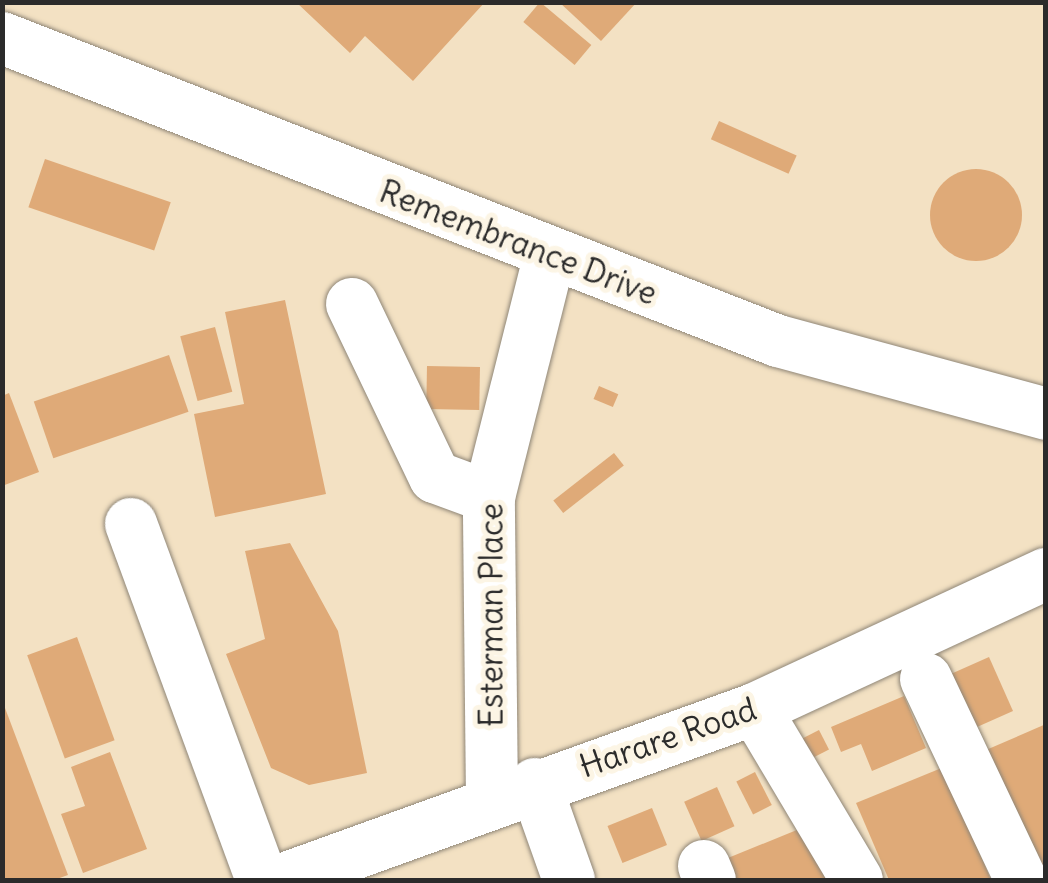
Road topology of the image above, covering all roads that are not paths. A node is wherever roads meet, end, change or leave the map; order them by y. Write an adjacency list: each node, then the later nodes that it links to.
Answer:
1 (2, 38): 2 (street, Remembrance Drive)
2 (550, 255): 4 (street, Remembrance Drive); 5 (street, Esterman Place)
3 (352, 304): 5 (street)
4 (1046, 414)
5 (489, 497): 10 (street, Esterman Place)
6 (131, 524): 11 (street)
7 (1046, 574): 9 (street, Harare Road)
8 (926, 679): 15 (street)
9 (756, 709): 10 (street, Harare Road); 14 (street)
10 (514, 793): 12 (street, Harare Road); 13 (street, Esterman Place)
11 (262, 880)
12 (282, 880)
13 (569, 880)
14 (857, 880)
15 (1021, 880)

